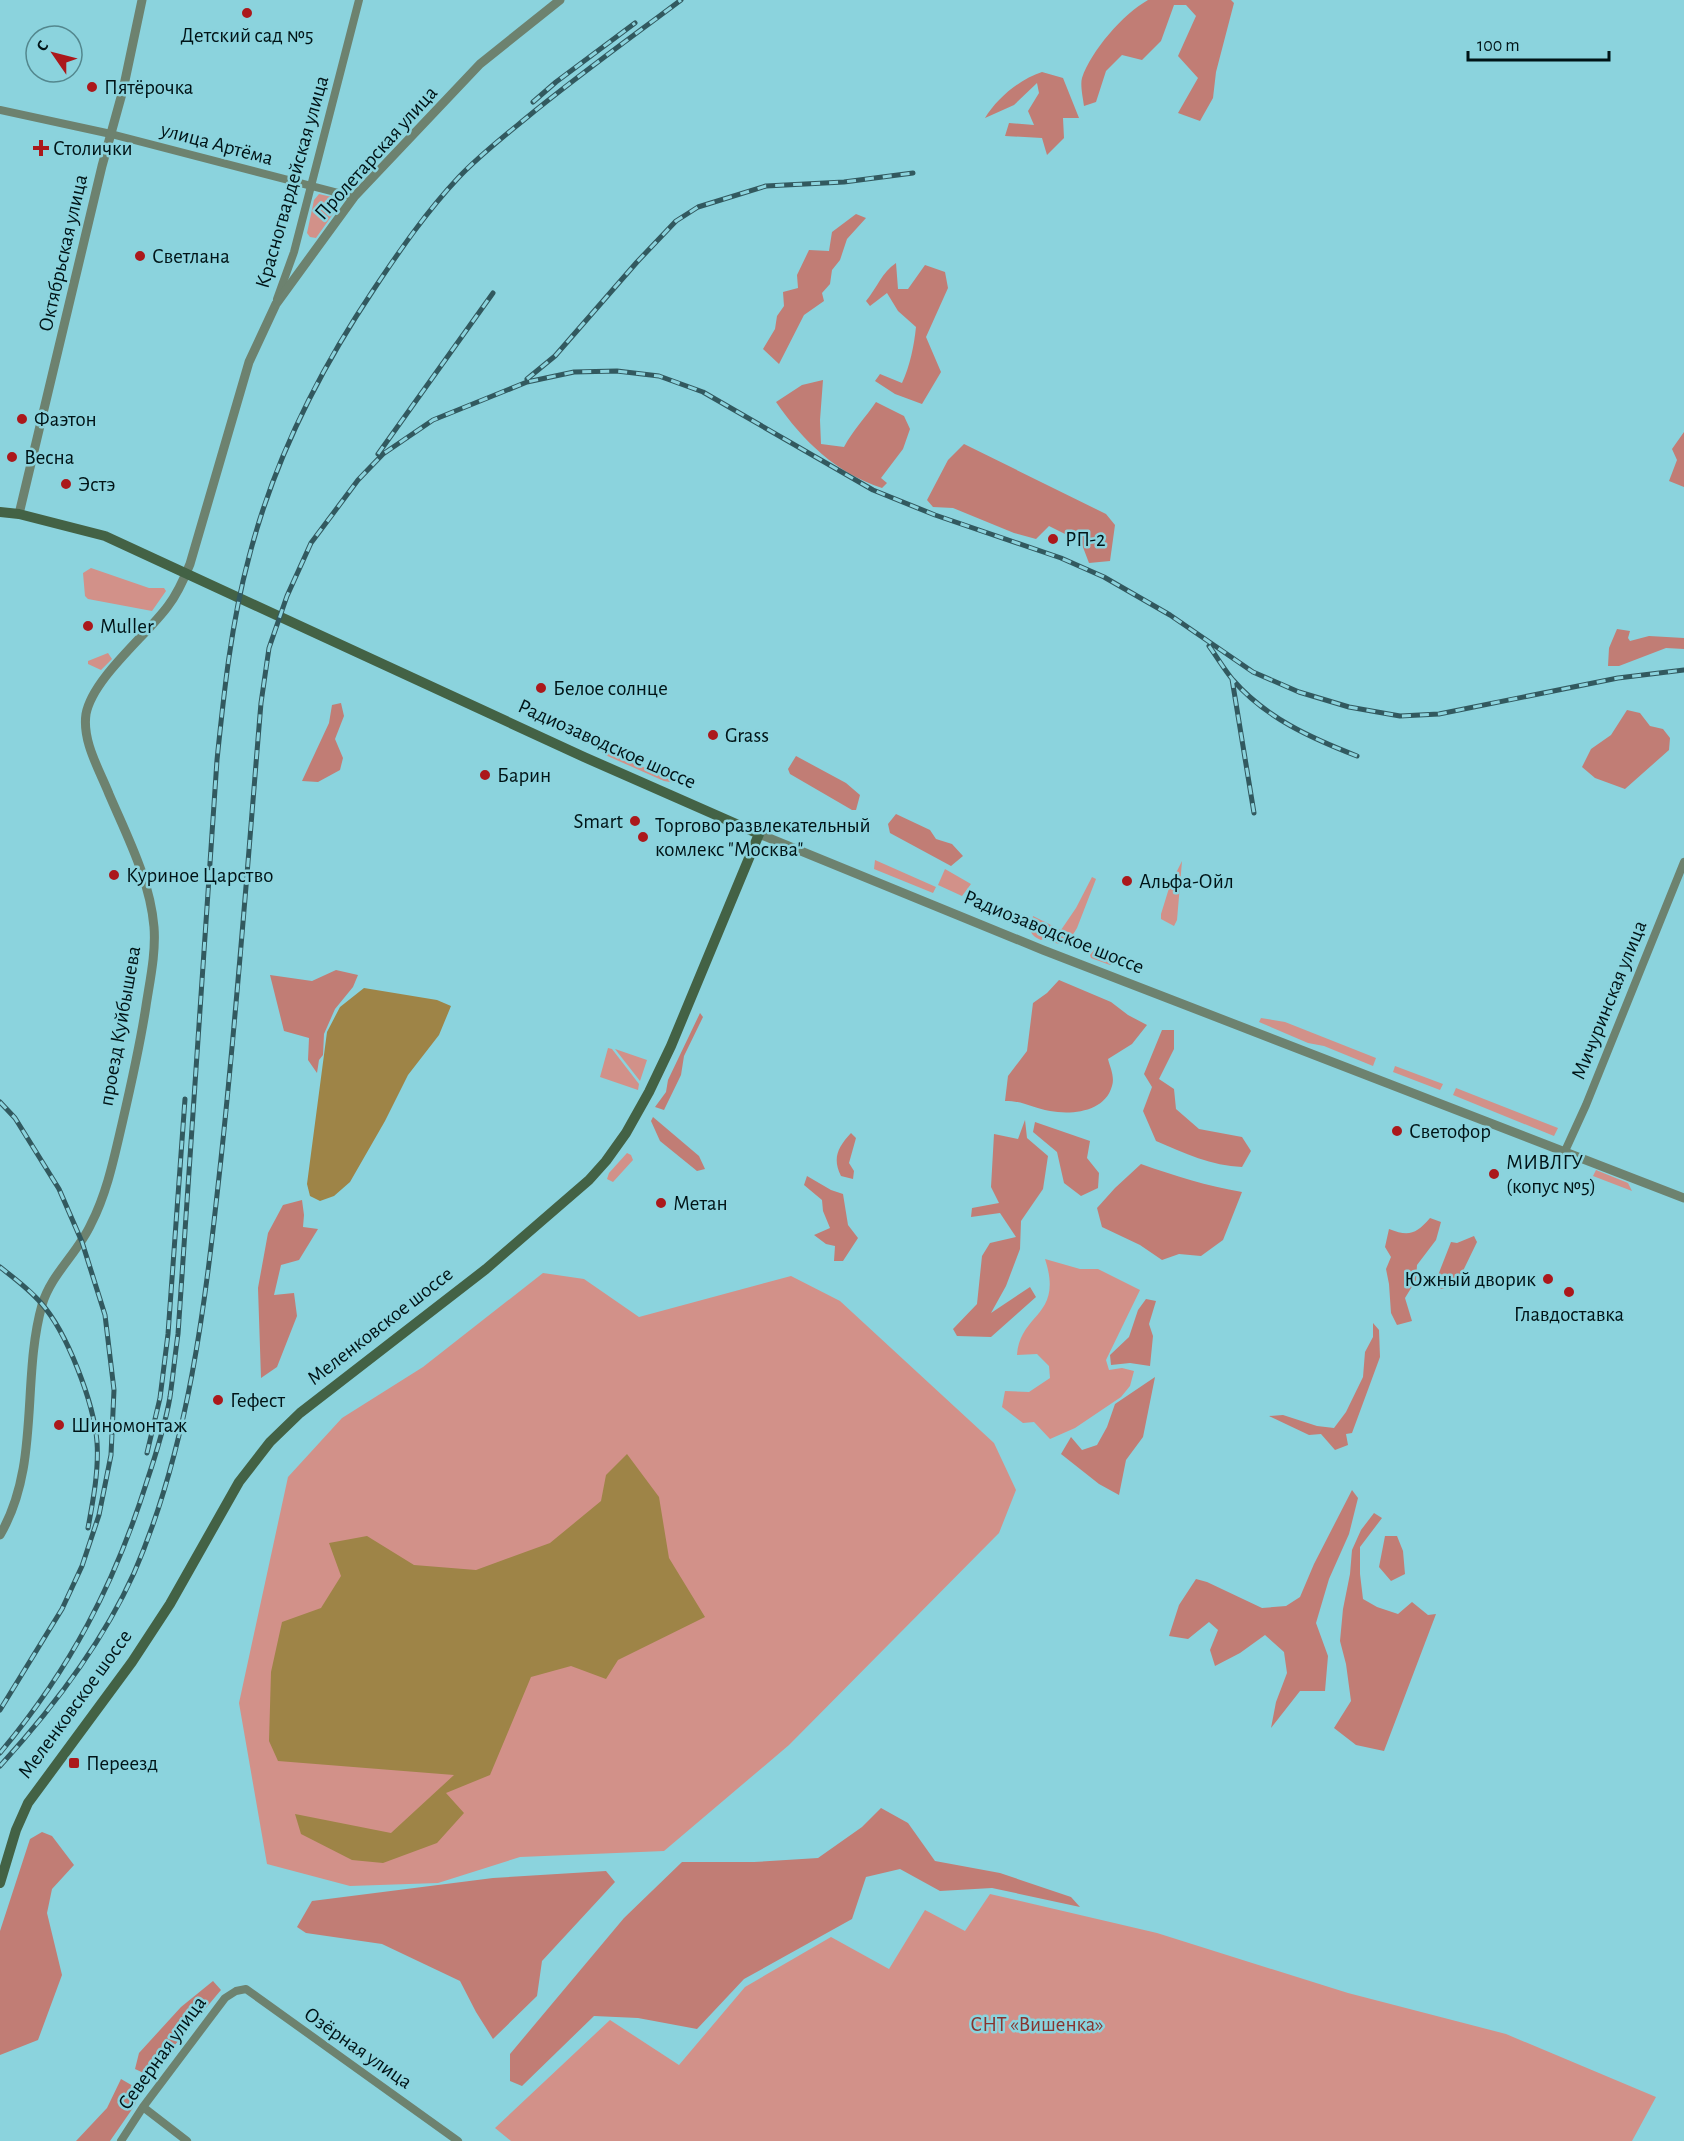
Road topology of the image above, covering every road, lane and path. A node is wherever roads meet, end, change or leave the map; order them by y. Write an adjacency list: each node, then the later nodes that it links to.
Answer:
1 (142, 0): 5 (street, Октябрьская улица)
2 (358, 0): 6 (street, Красногвардейская улица)
3 (560, 0): 7 (street, Пролетарская улица)
4 (0, 110): 5 (street, улица Артёма)
5 (111, 134): 6 (street, улица Артёма); 10 (street, Октябрьская улица)
6 (311, 187): 7 (street, улица Артёма); 8 (street, Красногвардейская улица)
7 (354, 197): 8 (street, Пролетарская улица)
8 (276, 304): 11 (street, Пролетарская улица)
9 (0, 512): 10 (main road, Радиозаводское шоссе)
10 (19, 514): 12 (main road, Радиозаводское шоссе)
11 (190, 564): 16 (street, проезд Куйбышева)
12 (759, 834): 14 (street, Радиозаводское шоссе); 17 (main road, Меленковское шоссе)
13 (1684, 862): 14 (street, Мичуринская улица)
14 (1565, 1151): 15 (street, Радиозаводское шоссе)
15 (1684, 1198)
16 (0, 1535)
17 (0, 1883)
18 (236, 1991): 19 (street, Северная улица); 22 (street, Озёрная улица)
19 (143, 2107): 20 (street, Северная улица); 21 (street)
20 (121, 2141)
21 (187, 2141)
22 (458, 2141)

